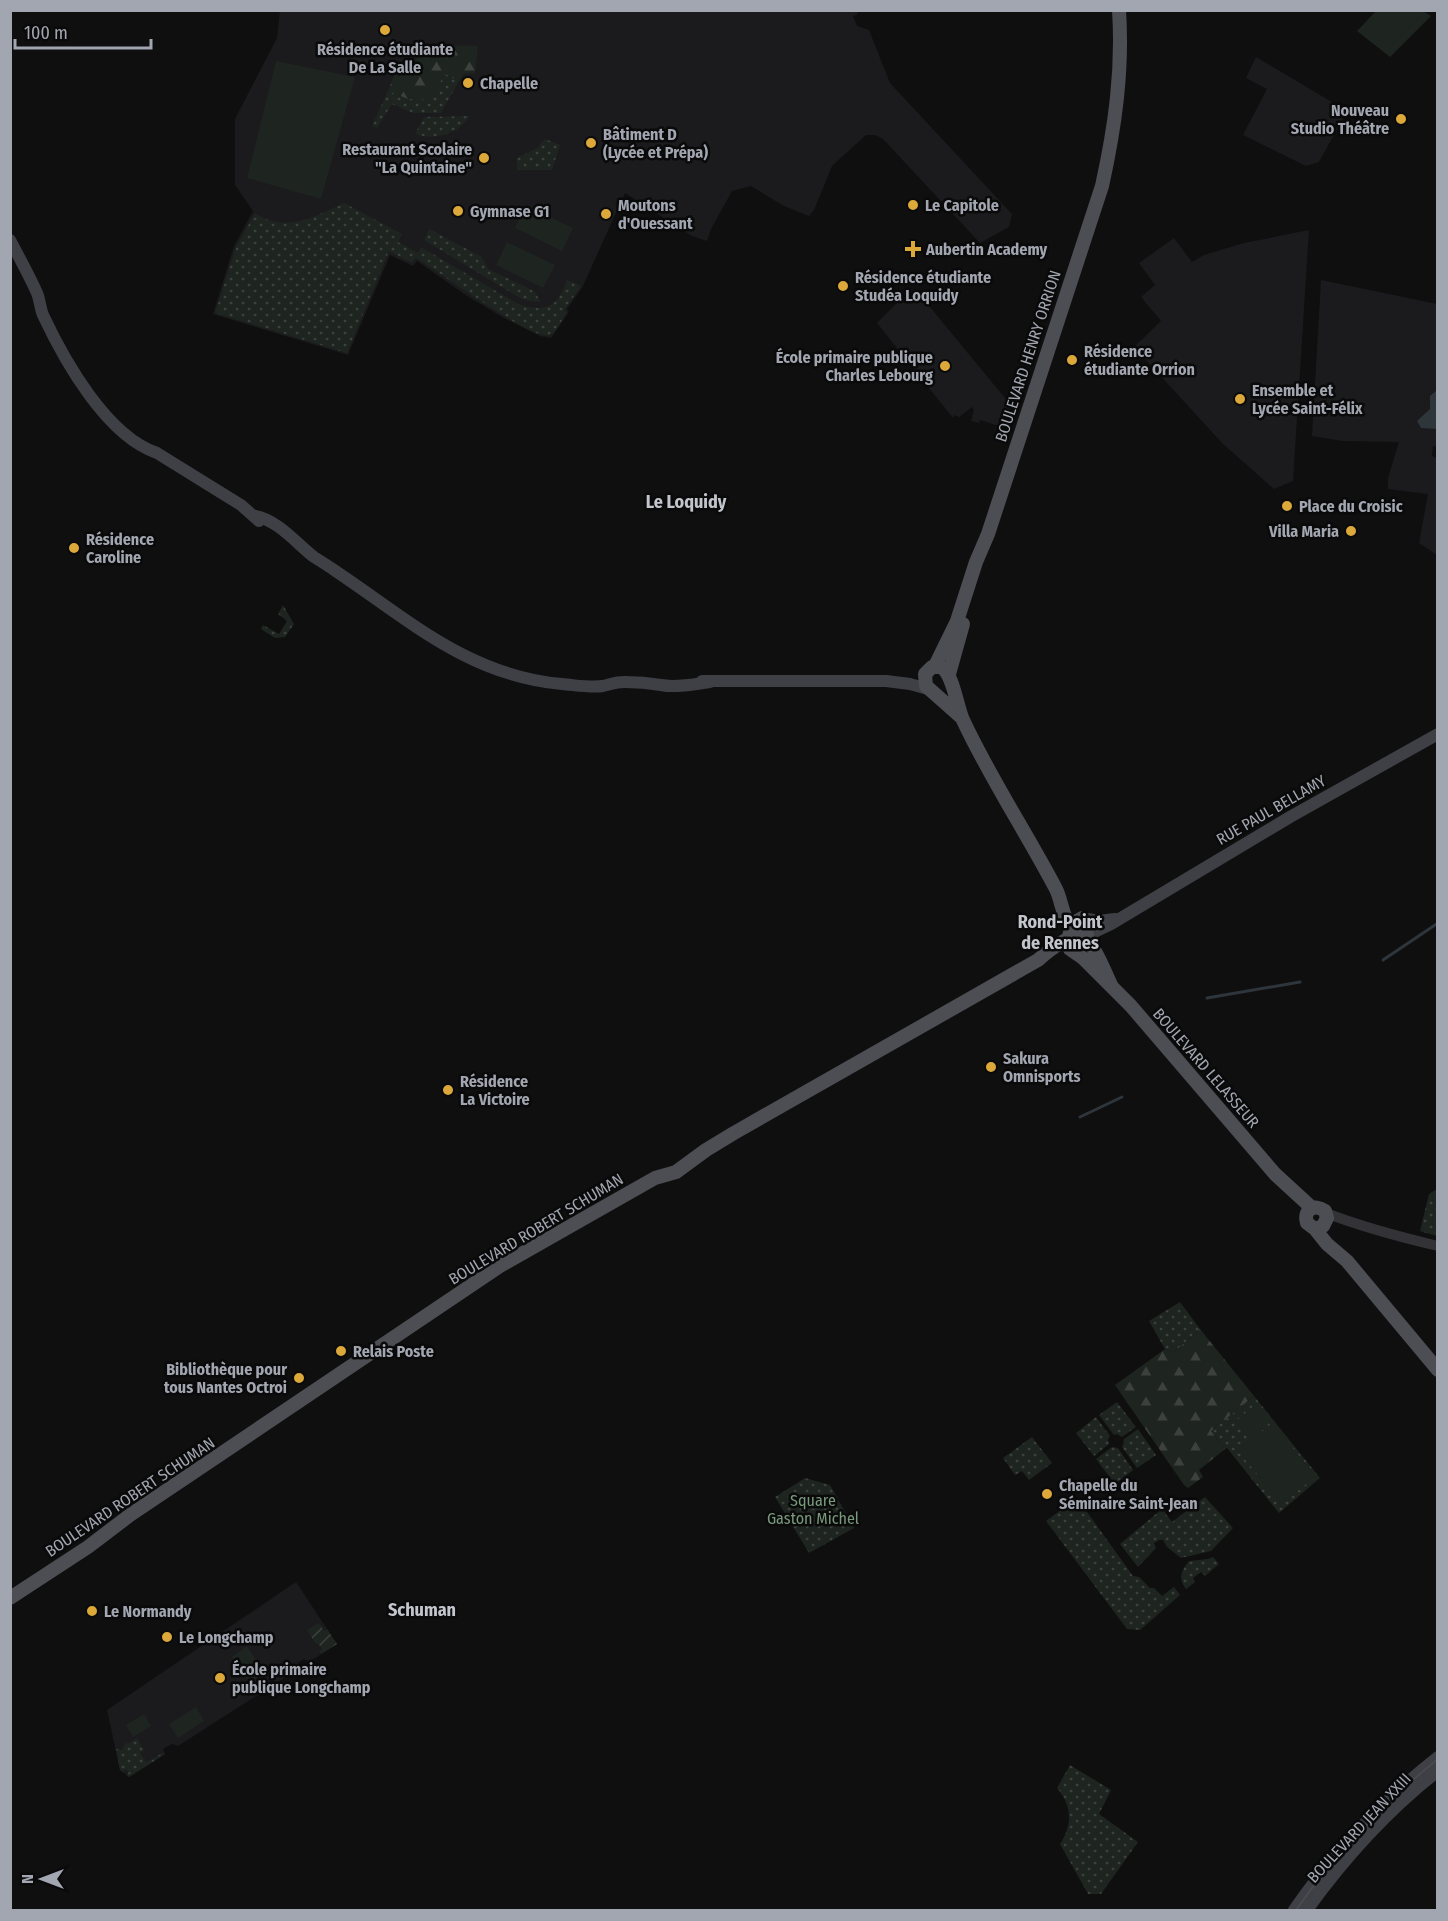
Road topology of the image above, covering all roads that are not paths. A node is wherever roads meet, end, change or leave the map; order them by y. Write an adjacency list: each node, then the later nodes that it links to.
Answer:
1 (1119, 10): 3 (main road, BOULEVARD HENRY ORRION)
2 (10, 240): 6 (main road)
3 (988, 534): 4 (main road, BOULEVARD HENRY ORRION); 5 (main road, BOULEVARD HENRY ORRION)
4 (930, 670): 5 (main road); 6 (main road); 7 (main road)
5 (950, 677): 7 (main road); 8 (main road)
6 (886, 681): 7 (main road)
7 (931, 690): 8 (main road)
8 (962, 717): 10 (main road)
9 (1437, 734): 11 (main road, RUE PAUL BELLAMY)
10 (1057, 892): 11 (main road, BOULEVARD LELASSEUR); 12 (main road)
11 (1088, 928): 12 (main road); 12 (main road); 13 (main road, BOULEVARD LELASSEUR)
12 (1073, 943): 13 (main road, BOULEVARD LELASSEUR); 18 (main road, BOULEVARD ROBERT SCHUMAN)
13 (1111, 985): 14 (main road, BOULEVARD LELASSEUR)
14 (1309, 1211): 15 (main road); 15 (main road)
15 (1323, 1222): 16 (street); 17 (main road)
16 (1437, 1246)
17 (1437, 1370)
18 (10, 1598)
19 (1437, 1757): 21 (main road, BOULEVARD JEAN XXIII)
20 (1437, 1772): 22 (main road, BOULEVARD JEAN XXIII)
21 (1294, 1911)
22 (1307, 1911)

